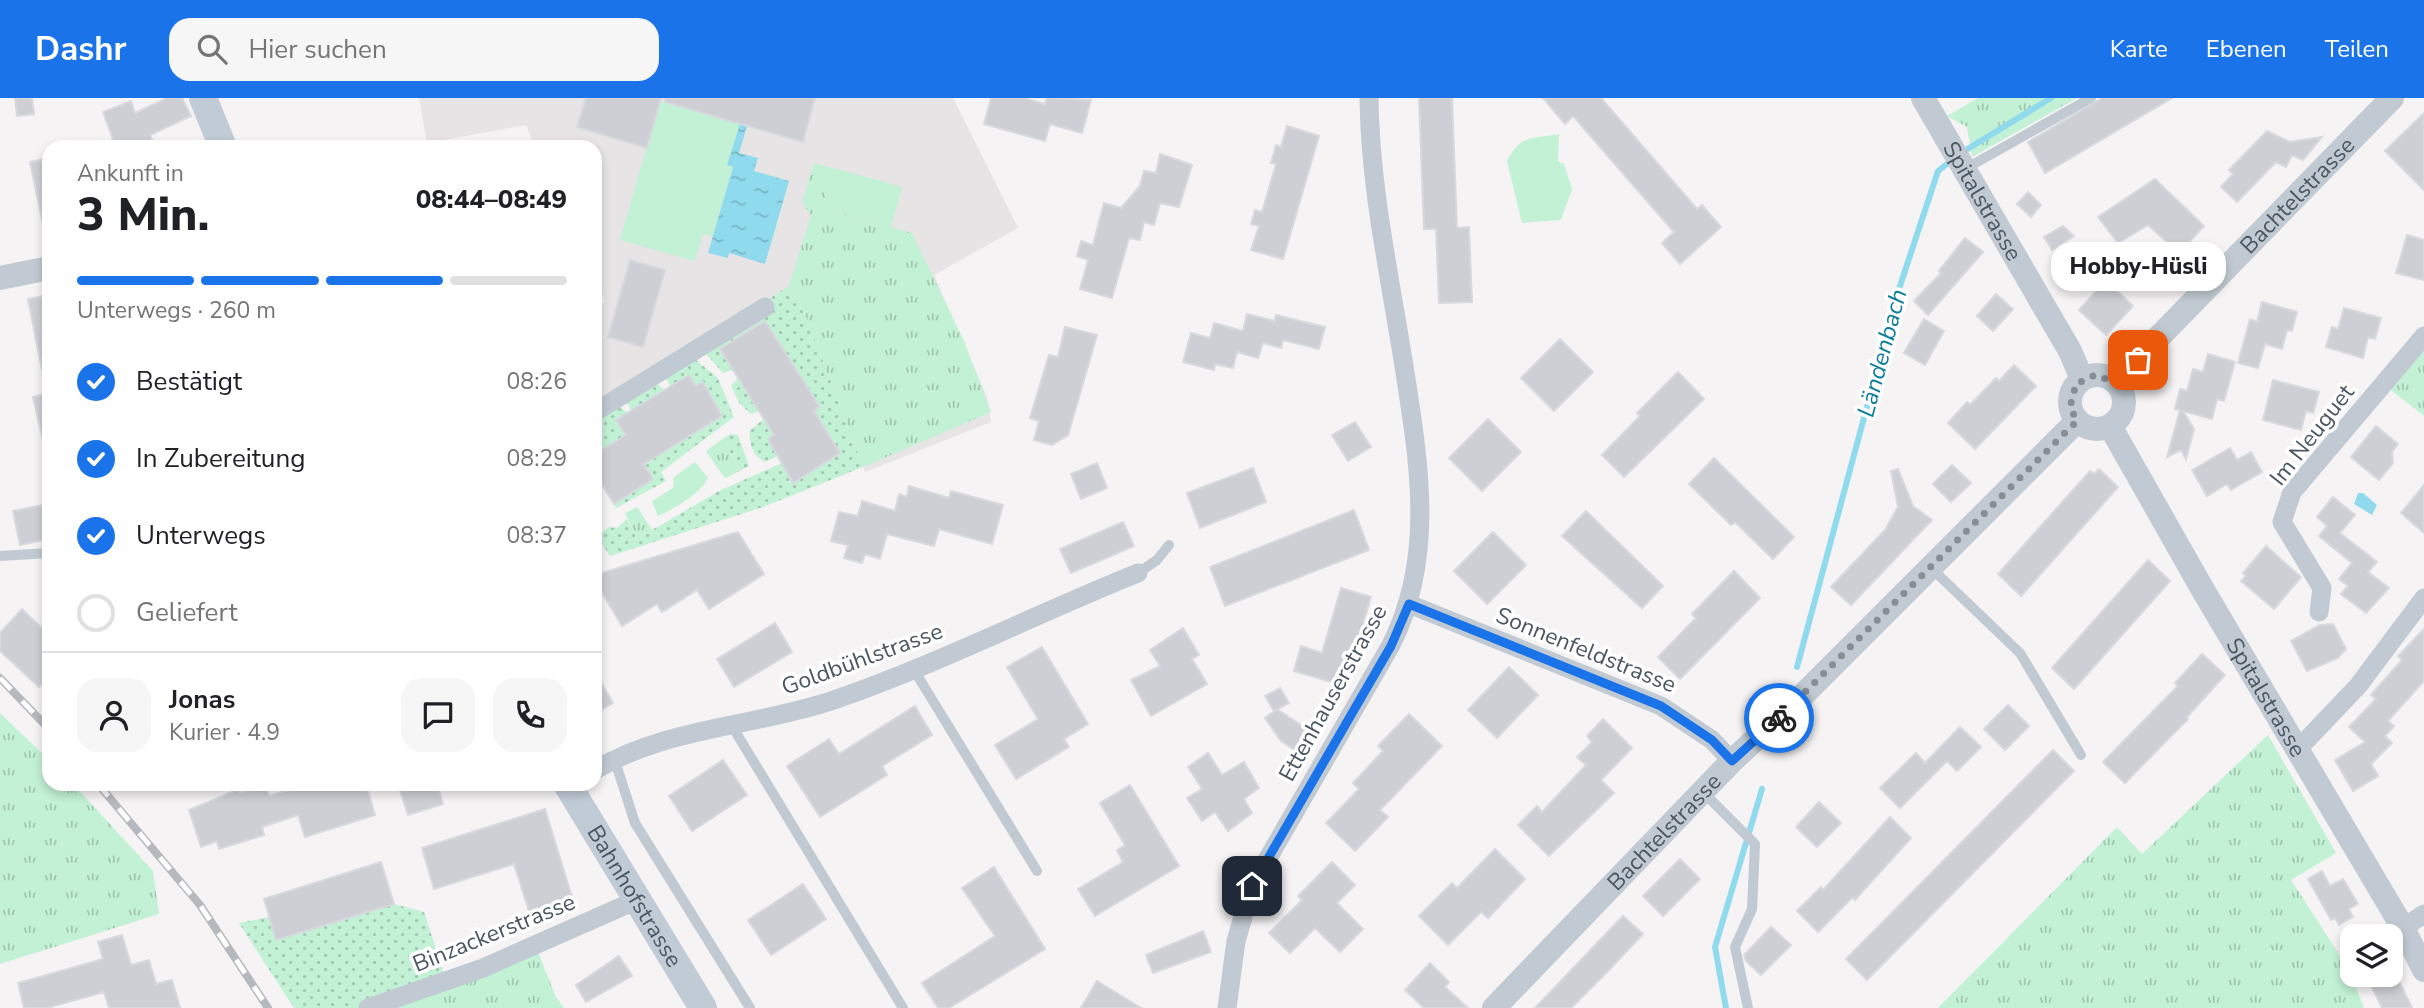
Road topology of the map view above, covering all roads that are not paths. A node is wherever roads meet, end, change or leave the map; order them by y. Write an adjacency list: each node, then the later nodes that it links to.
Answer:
1 (203, 98): 6 (main road)
2 (1369, 98): 23 (street, Ettenhauserstrasse)
3 (1923, 98): 7 (street, Spitalstrasse)
4 (2091, 98): 7 (lane)
5 (2392, 98): 13 (street, Bachtelstrasse)
6 (220, 140)
7 (1963, 166): 12 (street, Spitalstrasse)
8 (42, 269): 9 (street)
9 (0, 278)
10 (765, 307): 14 (street)
11 (2424, 335): 24 (street, Im Neuguet)
12 (2082, 379): 13 (street); 15 (street)
13 (2115, 382): 16 (street)
14 (602, 408)
15 (2077, 421): 16 (street); 20 (street, Bachtelstrasse)
16 (2110, 426): 27 (street, Spitalstrasse)
17 (1169, 545): 21 (lane)
18 (42, 555): 19 (lane)
19 (0, 556)
20 (1930, 567): 28 (lane); 30 (street, Bachtelstrasse)
21 (1138, 573): 25 (street, Goldbühlstrasse)
22 (2424, 597): 27 (street)
23 (1409, 604): 30 (street, Sonnenfeldstrasse); 44 (street, Ettenhauserstrasse)
24 (2319, 612)
25 (914, 670): 26 (street, Goldbühlstrasse); 34 (lane)
26 (732, 726): 29 (street, Goldbühlstrasse); 43 (lane)
27 (2297, 750): 37 (street, Spitalstrasse)
28 (2081, 755)
29 (614, 758): 31 (street, Goldbühlstrasse); 42 (lane)
30 (1732, 761): 33 (street, Bachtelstrasse)
31 (602, 765)
32 (572, 791): 35 (main road, Bahnhofstrasse)
33 (1703, 792): 45 (street, Bachtelstrasse); 46 (lane)
34 (1037, 871)
35 (637, 900): 40 (street, Binzackerstrasse); 41 (main road, Bahnhofstrasse)
36 (2424, 914): 38 (street)
37 (2401, 924)
38 (2403, 928): 39 (street, Spitalstrasse)
39 (2424, 970)
40 (368, 1008)
41 (703, 1008)
42 (750, 1008)
43 (903, 1008)
44 (1227, 1008)
45 (1494, 1008)
46 (1748, 1008)

